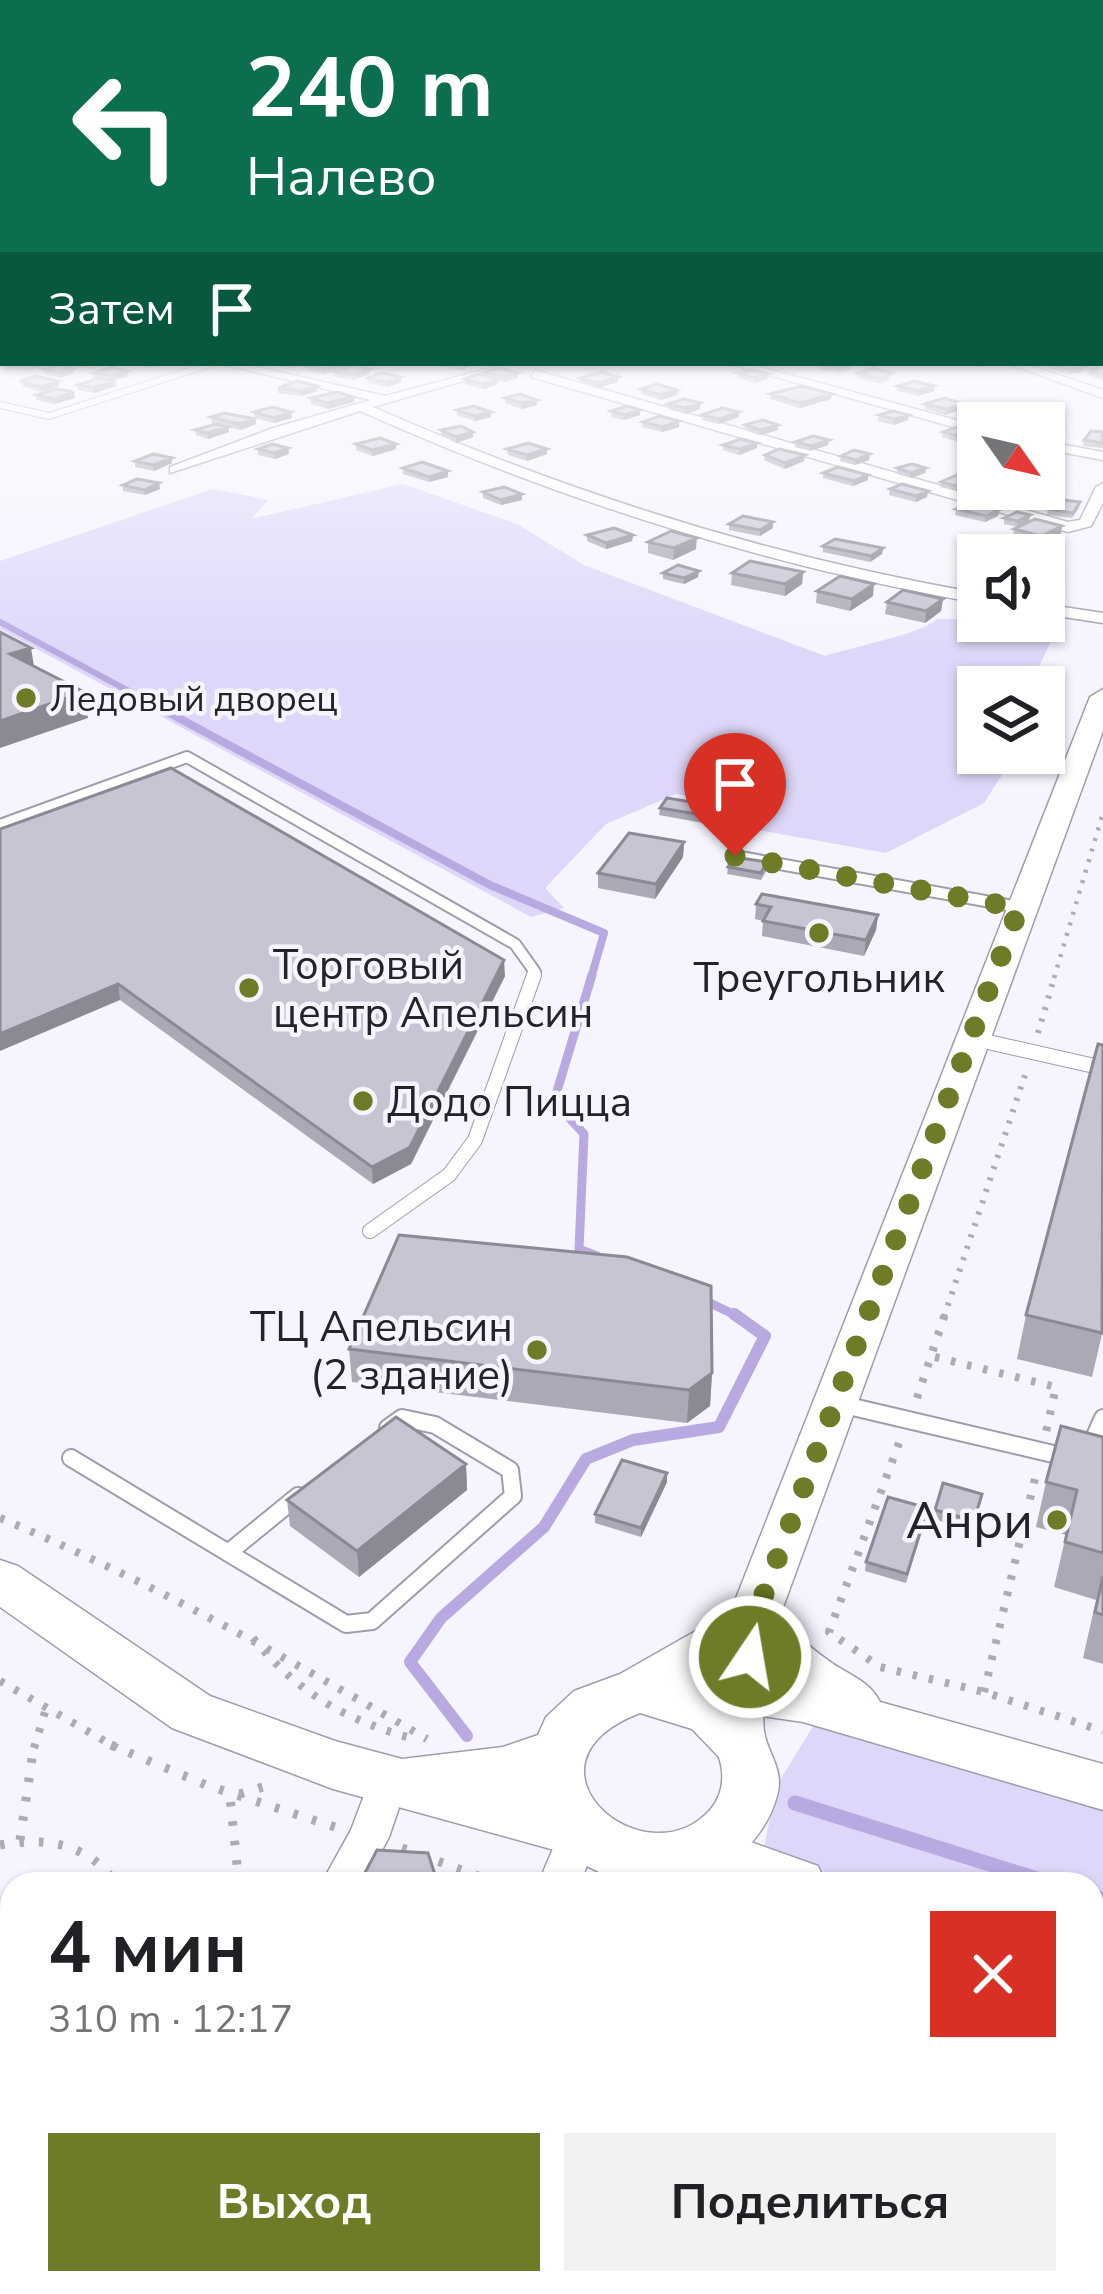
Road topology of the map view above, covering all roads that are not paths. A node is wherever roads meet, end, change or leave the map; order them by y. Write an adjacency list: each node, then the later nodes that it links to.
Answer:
1 (249, 442): 6 (street)
2 (436, 442): 8 (street)
3 (772, 442): 7 (street)
4 (1065, 449): 5 (street)
5 (1103, 456)
6 (175, 470)
7 (1103, 488)
8 (957, 593)
9 (1065, 612): 10 (street)
10 (1103, 618)
11 (1103, 697): 14 (main road)
12 (0, 825): 17 (lane)
13 (735, 856): 14 (lane)
14 (1019, 908): 15 (main road)
15 (970, 1038): 16 (lane); 18 (main road)
16 (1103, 1068)
17 (370, 1231)
18 (836, 1402): 19 (lane); 25 (main road)
19 (1103, 1418)
20 (365, 1445): 23 (lane)
21 (71, 1458): 23 (lane)
22 (311, 1486): 23 (lane)
23 (228, 1553)
24 (0, 1580): 29 (main road)
25 (755, 1618): 26 (main road); 26 (main road); 27 (street)
26 (704, 1704): 27 (street); 28 (main road); 32 (main road)
27 (914, 1733): 30 (street)
28 (554, 1754): 29 (main road); 31 (main road)
29 (388, 1781): 31 (main road); 33 (street)
30 (1103, 1787)
31 (580, 1832): 32 (main road); 34 (street)
32 (698, 1867): 35 (street)
33 (349, 1872)
34 (564, 1872)
35 (728, 1872)

